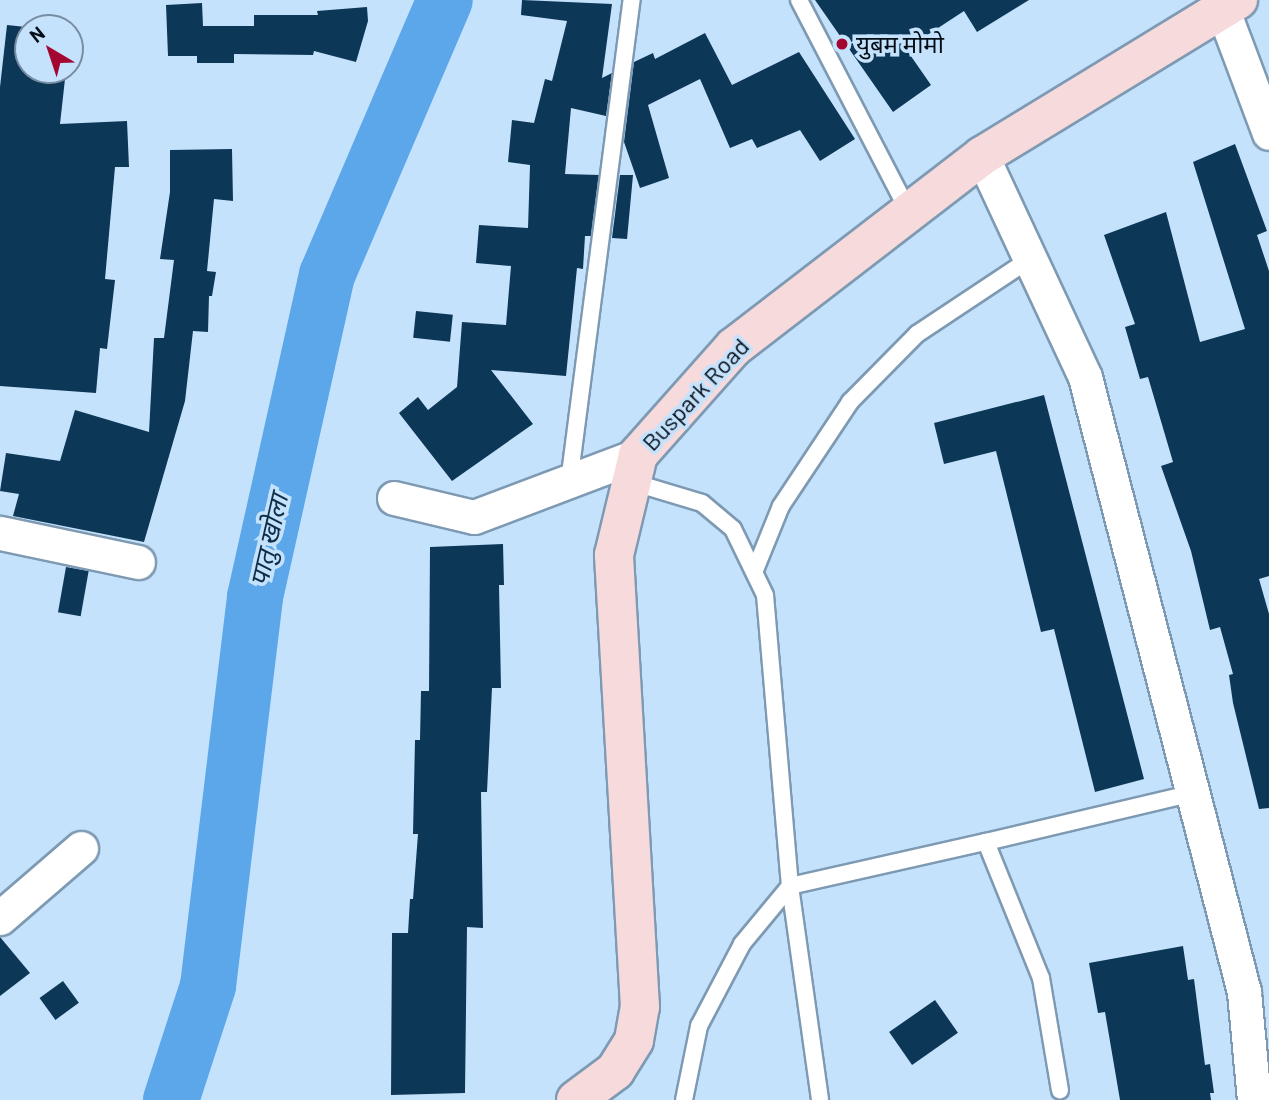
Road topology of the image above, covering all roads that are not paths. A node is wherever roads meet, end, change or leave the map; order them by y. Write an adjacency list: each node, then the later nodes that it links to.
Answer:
1 (632, 0): 9 (lane)
2 (799, 0): 6 (lane)
3 (1227, 4): 4 (street); 5 (main road, Buspark Road)
4 (1269, 133)
5 (982, 156): 6 (main road, Buspark Road); 7 (street)
6 (909, 213): 8 (main road, Buspark Road)
7 (1030, 259): 13 (lane); 14 (street)
8 (635, 468): 9 (street); 13 (lane); 20 (main road, Buspark Road)
9 (569, 482): 10 (street)
10 (394, 498)
11 (0, 533): 12 (street)
12 (138, 562)
13 (755, 569): 17 (lane)
14 (1194, 793): 15 (lane); 23 (street)
15 (986, 842): 17 (lane); 19 (lane)
16 (81, 848): 18 (street)
17 (790, 887): 21 (lane); 22 (lane)
18 (0, 918)
19 (1060, 1090)
20 (576, 1100)
21 (684, 1100)
22 (820, 1100)
23 (1254, 1100)

